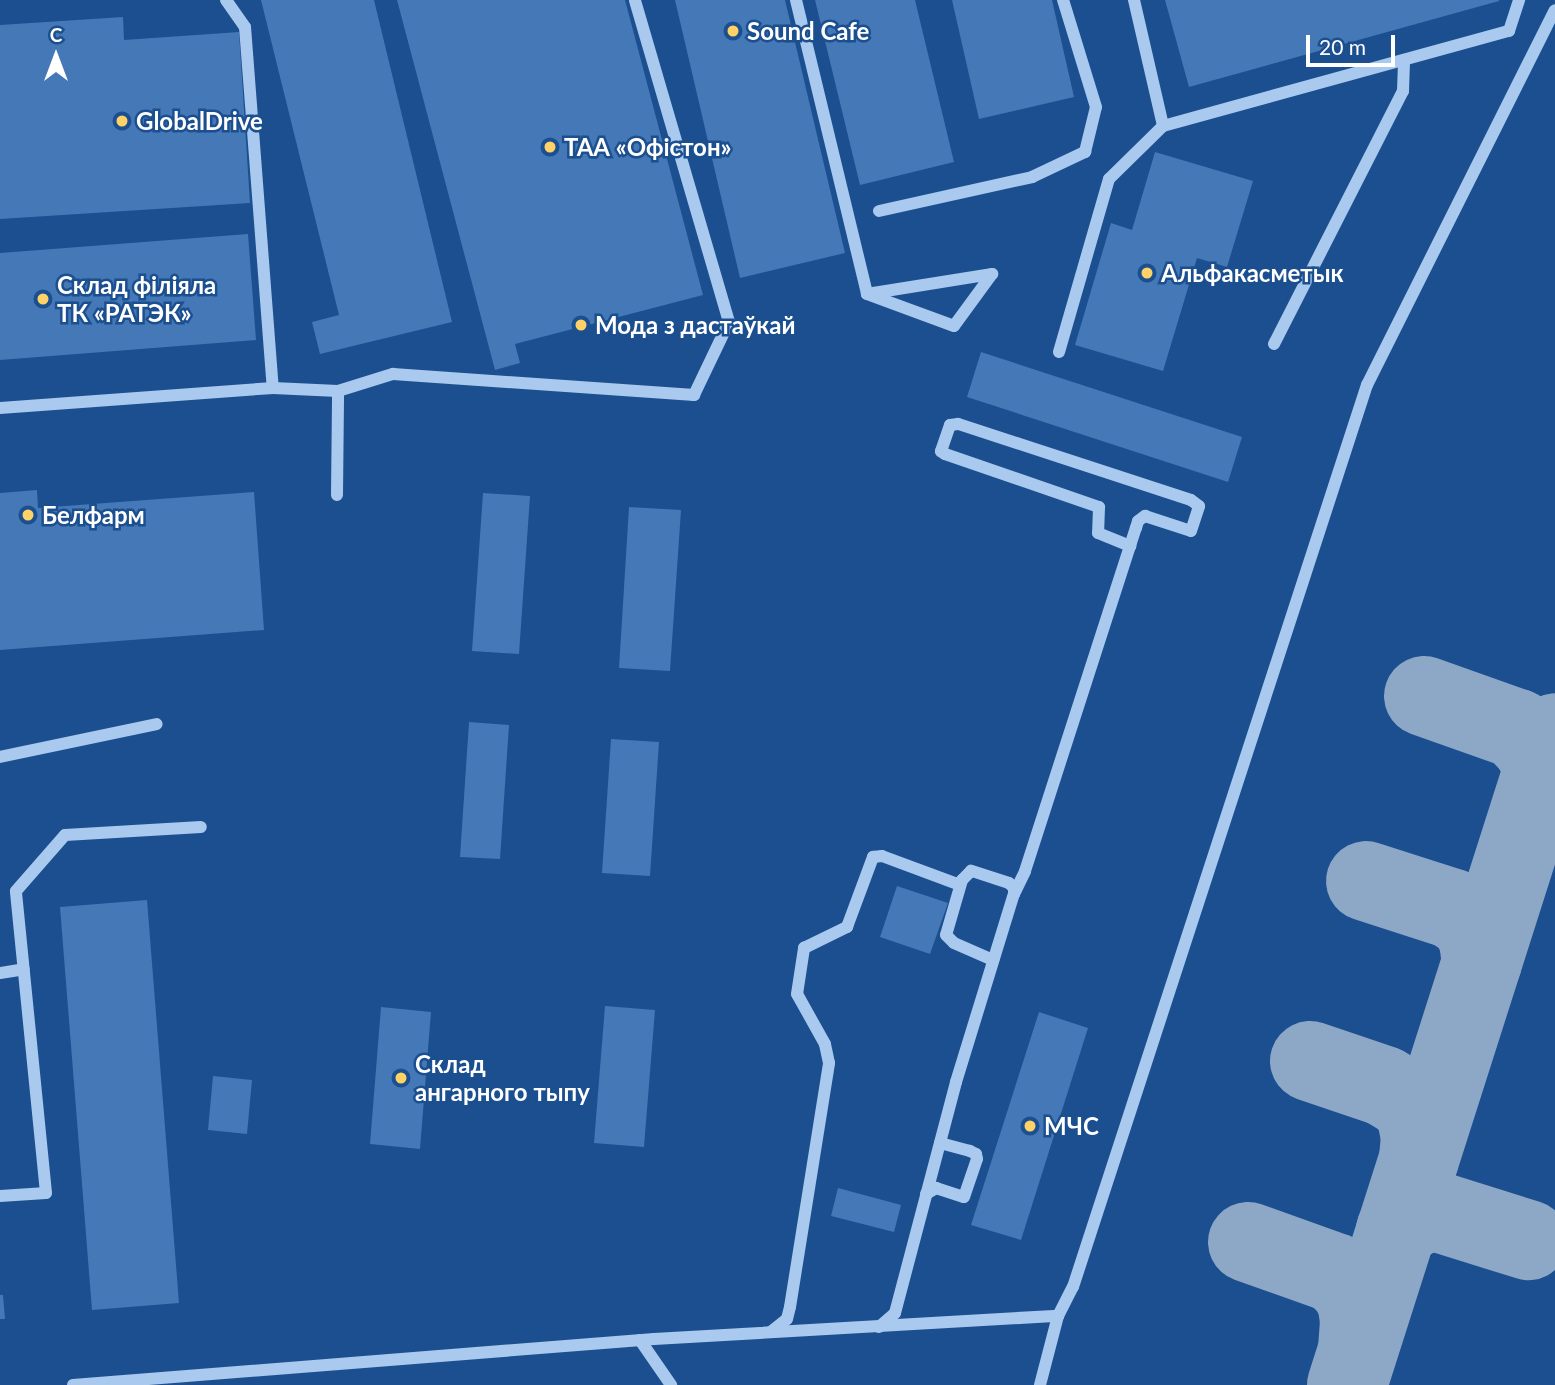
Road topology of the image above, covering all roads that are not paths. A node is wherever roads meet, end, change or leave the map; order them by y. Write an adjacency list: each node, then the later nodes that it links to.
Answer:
1 (226, 0): 14 (lane)
2 (635, 0): 15 (lane)
3 (796, 0): 11 (lane)
4 (1063, 0): 10 (lane)
5 (1133, 0): 9 (lane)
6 (1519, 0): 8 (lane)
7 (1555, 10): 30 (lane)
8 (1404, 60): 9 (lane); 12 (lane)
9 (1163, 126): 13 (lane)
10 (879, 211)
11 (867, 294): 11 (lane)
12 (1274, 344)
13 (1059, 352)
14 (273, 388): 15 (lane); 16 (lane)
15 (338, 391): 17 (lane)
16 (0, 408)
17 (337, 495)
18 (1130, 546): 18 (lane); 23 (lane)
19 (157, 724): 20 (lane)
20 (0, 757)
21 (201, 827): 25 (lane)
22 (960, 885): 23 (lane); 24 (lane); 32 (lane)
23 (1014, 894): 24 (lane)
24 (993, 960): 27 (lane)
25 (24, 969): 26 (lane); 29 (lane)
26 (0, 974)
27 (940, 1143): 28 (lane); 28 (lane)
28 (926, 1194): 31 (lane)
29 (0, 1196)
30 (1058, 1316): 31 (lane); 36 (lane)
31 (878, 1327): 32 (lane)
32 (769, 1333): 33 (lane)
33 (640, 1340): 34 (lane); 35 (lane)
34 (73, 1385)
35 (671, 1385)
36 (1040, 1385)

